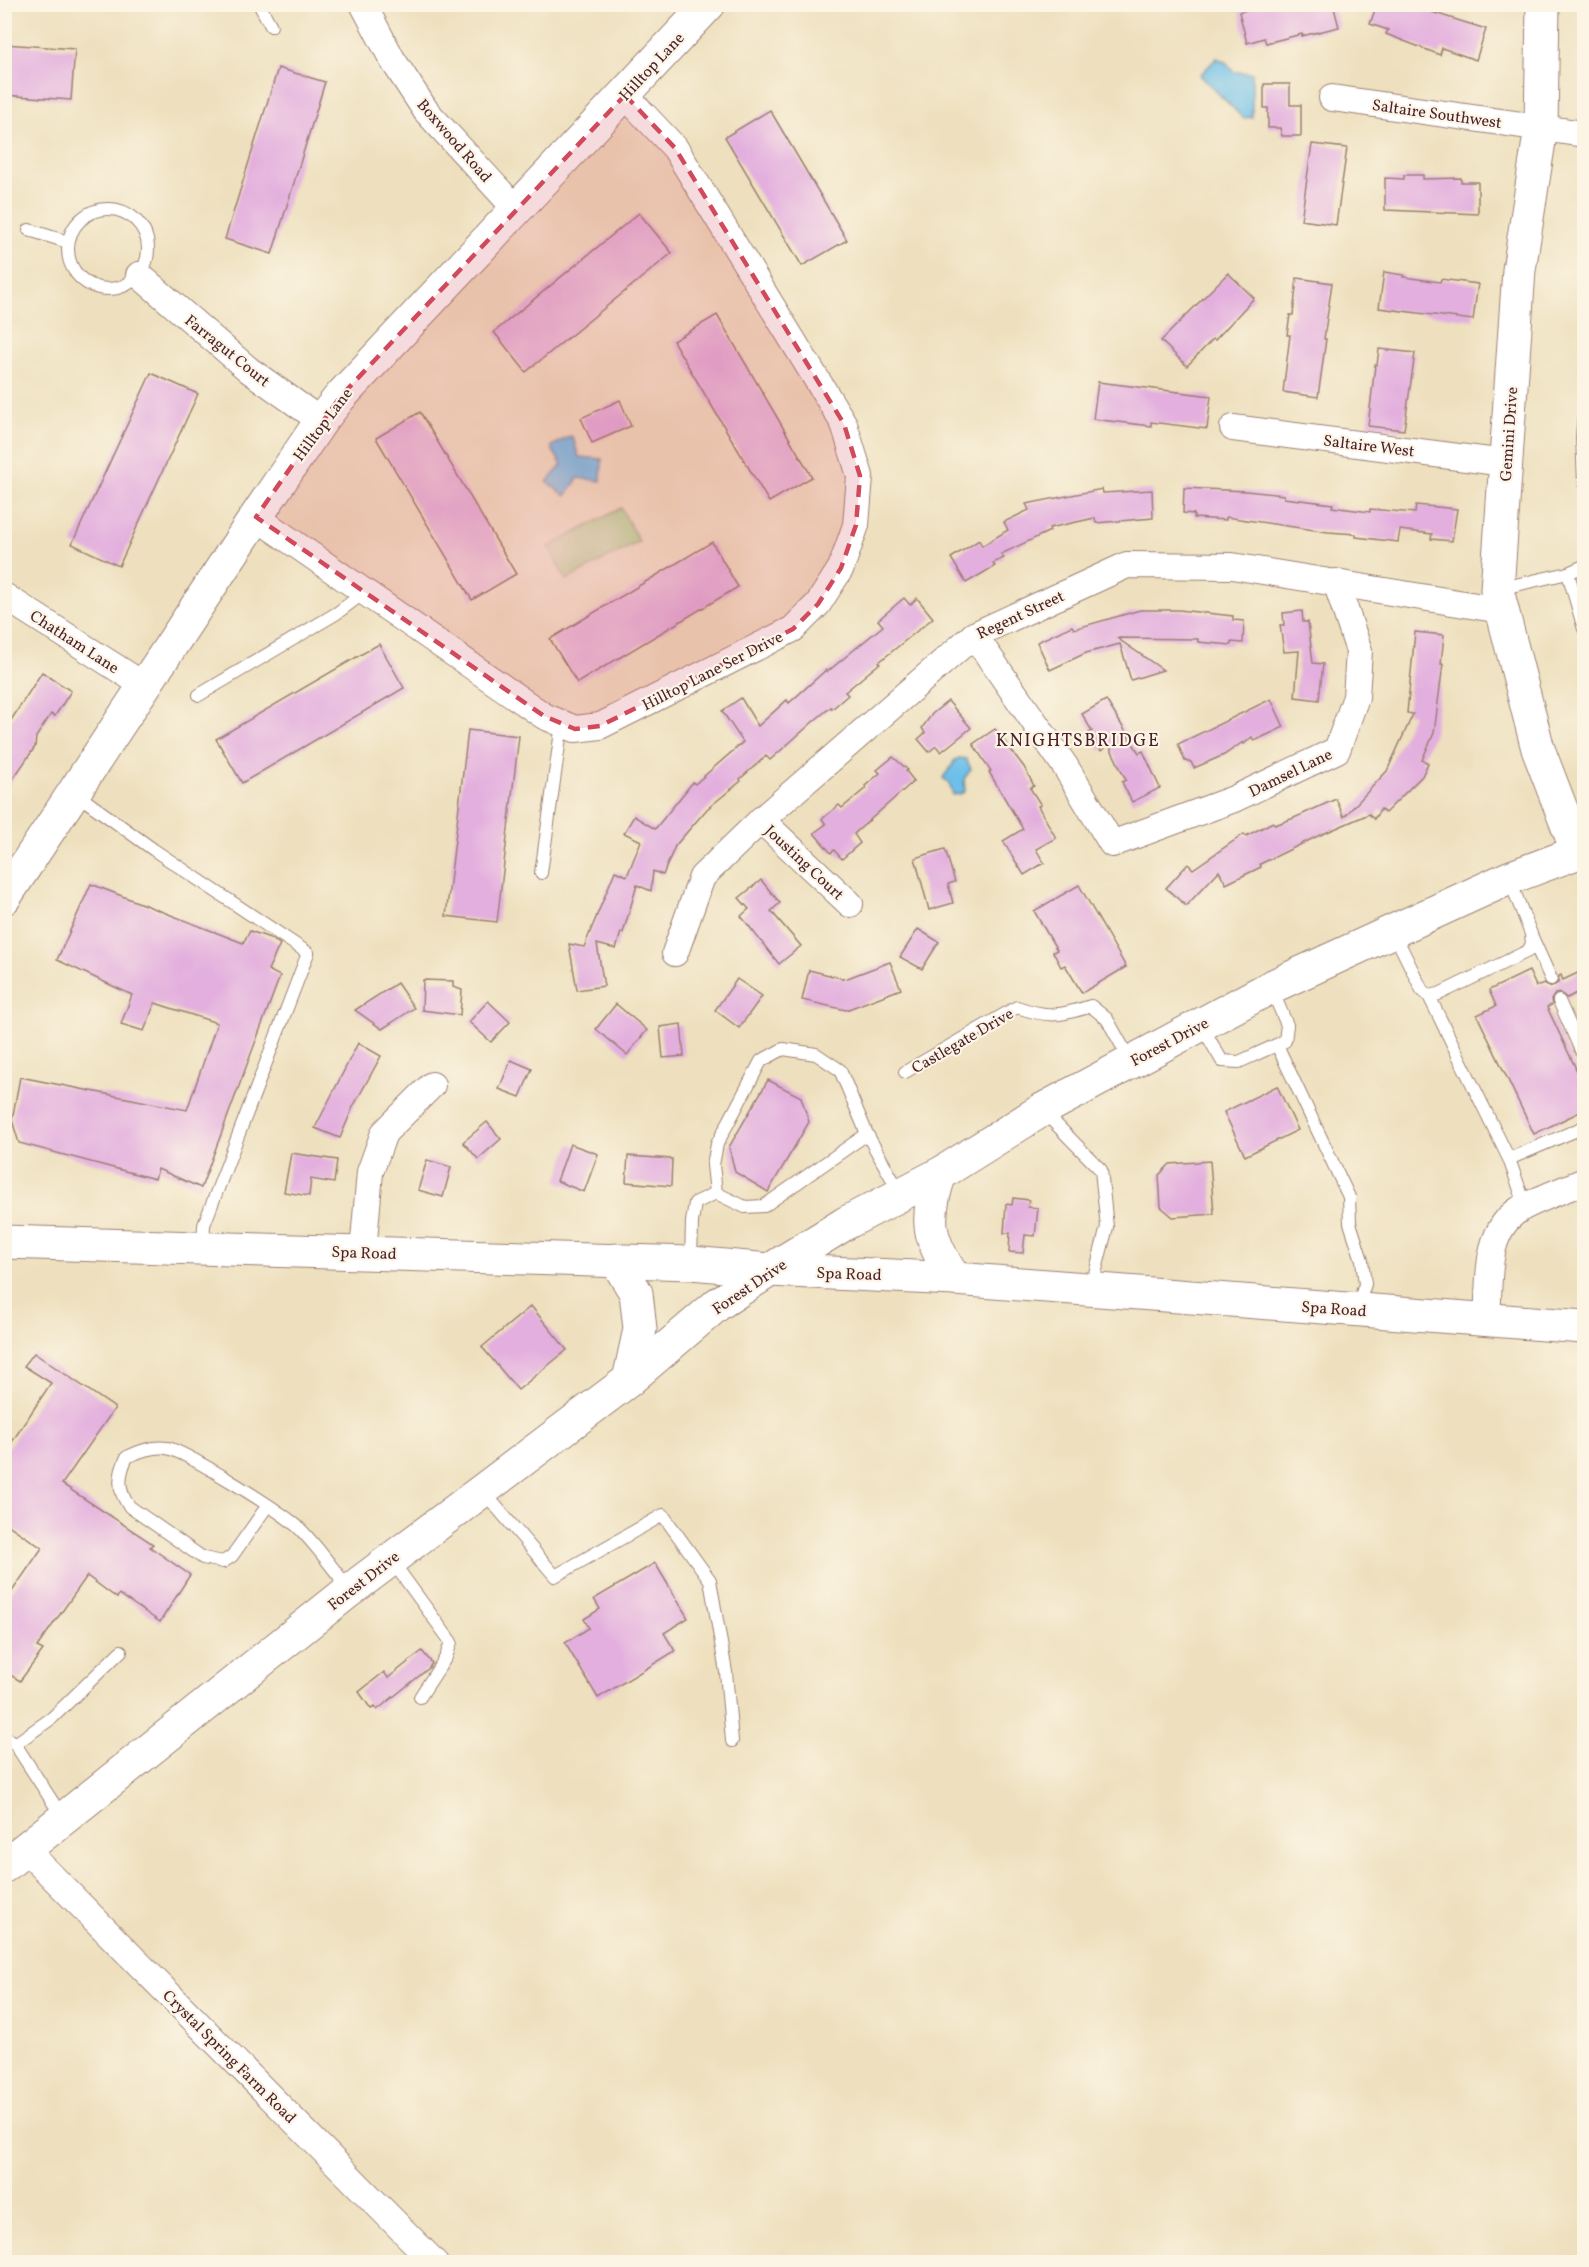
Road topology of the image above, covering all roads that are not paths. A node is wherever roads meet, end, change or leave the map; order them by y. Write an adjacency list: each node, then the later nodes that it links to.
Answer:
1 (259, 4): 5 (lane)
2 (363, 4): 10 (street, Boxwood Road)
3 (709, 4): 6 (main road, Hilltop Lane)
4 (1543, 4): 8 (main road, Gemini Drive)
5 (271, 26)
6 (624, 94): 10 (main road, Hilltop Lane); 30 (street, Hilltop Lane Ser Drive)
7 (1332, 98): 8 (street, Saltaire Southwest)
8 (1541, 128): 9 (street, Saltaire Southwest); 17 (main road, Gemini Drive)
9 (1584, 134)
10 (516, 209): 15 (main road, Hilltop Lane)
11 (29, 230): 12 (lane)
12 (68, 242): 13 (lane); 13 (lane)
13 (139, 275): 15 (street, Farragut Court)
14 (1584, 420): 18 (lane)
15 (321, 421): 19 (main road, Hilltop Lane)
16 (1233, 428): 17 (street, Saltaire West)
17 (1506, 463): 25 (main road, Gemini Drive)
18 (1584, 482)
19 (256, 517): 23 (street, Hilltop Lane Ser Drive); 28 (main road, Hilltop Lane)
20 (1584, 566): 21 (lane)
21 (1568, 573): 25 (lane); 26 (lane)
22 (1336, 582): 25 (street, Regent Street); 27 (street, Regent Street); 27 (street, Damsel Lane)
23 (365, 592): 29 (lane); 30 (street, Hilltop Lane Ser Drive)
24 (4, 596): 28 (street, Chatham Lane)
25 (1499, 600): 33 (main road, Gemini Drive)
26 (1584, 629)
27 (974, 635): 32 (street, Regent Street)
28 (145, 686): 31 (main road, Hilltop Lane)
29 (199, 695)
30 (562, 724): 34 (lane)
31 (74, 793): 36 (main road, Hilltop Lane); 61 (lane)
32 (761, 820): 37 (street, Jousting Court); 40 (street, Regent Street)
33 (1582, 856): 35 (main road, Forest Drive)
34 (541, 873)
35 (1509, 878): 38 (main road, Forest Drive); 39 (lane)
36 (4, 898)
37 (850, 903)
38 (1393, 930): 42 (main road, Forest Drive); 43 (lane)
39 (1531, 934): 41 (lane); 43 (lane)
40 (675, 953)
41 (1551, 979)
42 (1271, 987): 45 (main road, Forest Drive); 46 (lane)
43 (1429, 996): 54 (lane)
44 (1559, 1001): 47 (lane)
45 (1200, 1024): 46 (lane); 48 (main road, Forest Drive)
46 (1277, 1045): 68 (lane)
47 (1584, 1057)
48 (1131, 1061): 49 (lane, Castlegate Drive); 51 (main road, Forest Drive)
49 (905, 1072)
50 (432, 1085): 62 (street)
51 (1042, 1110): 55 (main road, Forest Drive); 67 (lane)
52 (1584, 1127): 54 (lane)
53 (867, 1134): 57 (lane); 57 (lane); 58 (lane)
54 (1509, 1159): 59 (lane)
55 (940, 1174): 58 (main road, Forest Drive); 66 (main road)
56 (1584, 1181): 59 (street)
57 (716, 1193): 64 (lane)
58 (900, 1194): 65 (main road, Forest Drive)
59 (1526, 1207): 69 (street)
60 (4, 1242): 61 (main road, Spa Road)
61 (203, 1247): 62 (main road, Spa Road)
62 (363, 1252): 63 (main road, Spa Road)
63 (616, 1260): 64 (main road, Spa Road); 71 (main road)
64 (691, 1263): 65 (main road, Spa Road)
65 (770, 1270): 66 (main road, Spa Road); 71 (main road, Forest Drive)
66 (955, 1279): 67 (main road, Spa Road)
67 (1091, 1289): 68 (main road, Spa Road)
68 (1357, 1310): 69 (main road, Spa Road)
69 (1487, 1320): 70 (main road, Spa Road)
70 (1584, 1327)
71 (629, 1380): 72 (main road, Forest Drive)
72 (482, 1490): 74 (main road, Forest Drive); 79 (lane)
73 (268, 1505): 73 (lane); 75 (lane)
74 (391, 1558): 75 (main road, Forest Drive); 77 (lane)
75 (350, 1590): 81 (main road, Forest Drive)
76 (121, 1651): 80 (lane)
77 (420, 1697)
78 (4, 1736): 80 (lane)
79 (732, 1741)
80 (15, 1744): 81 (lane)
81 (64, 1819): 82 (main road, Forest Drive)
82 (15, 1858): 83 (street, Crystal Spring Farm Road)
83 (434, 2262)

